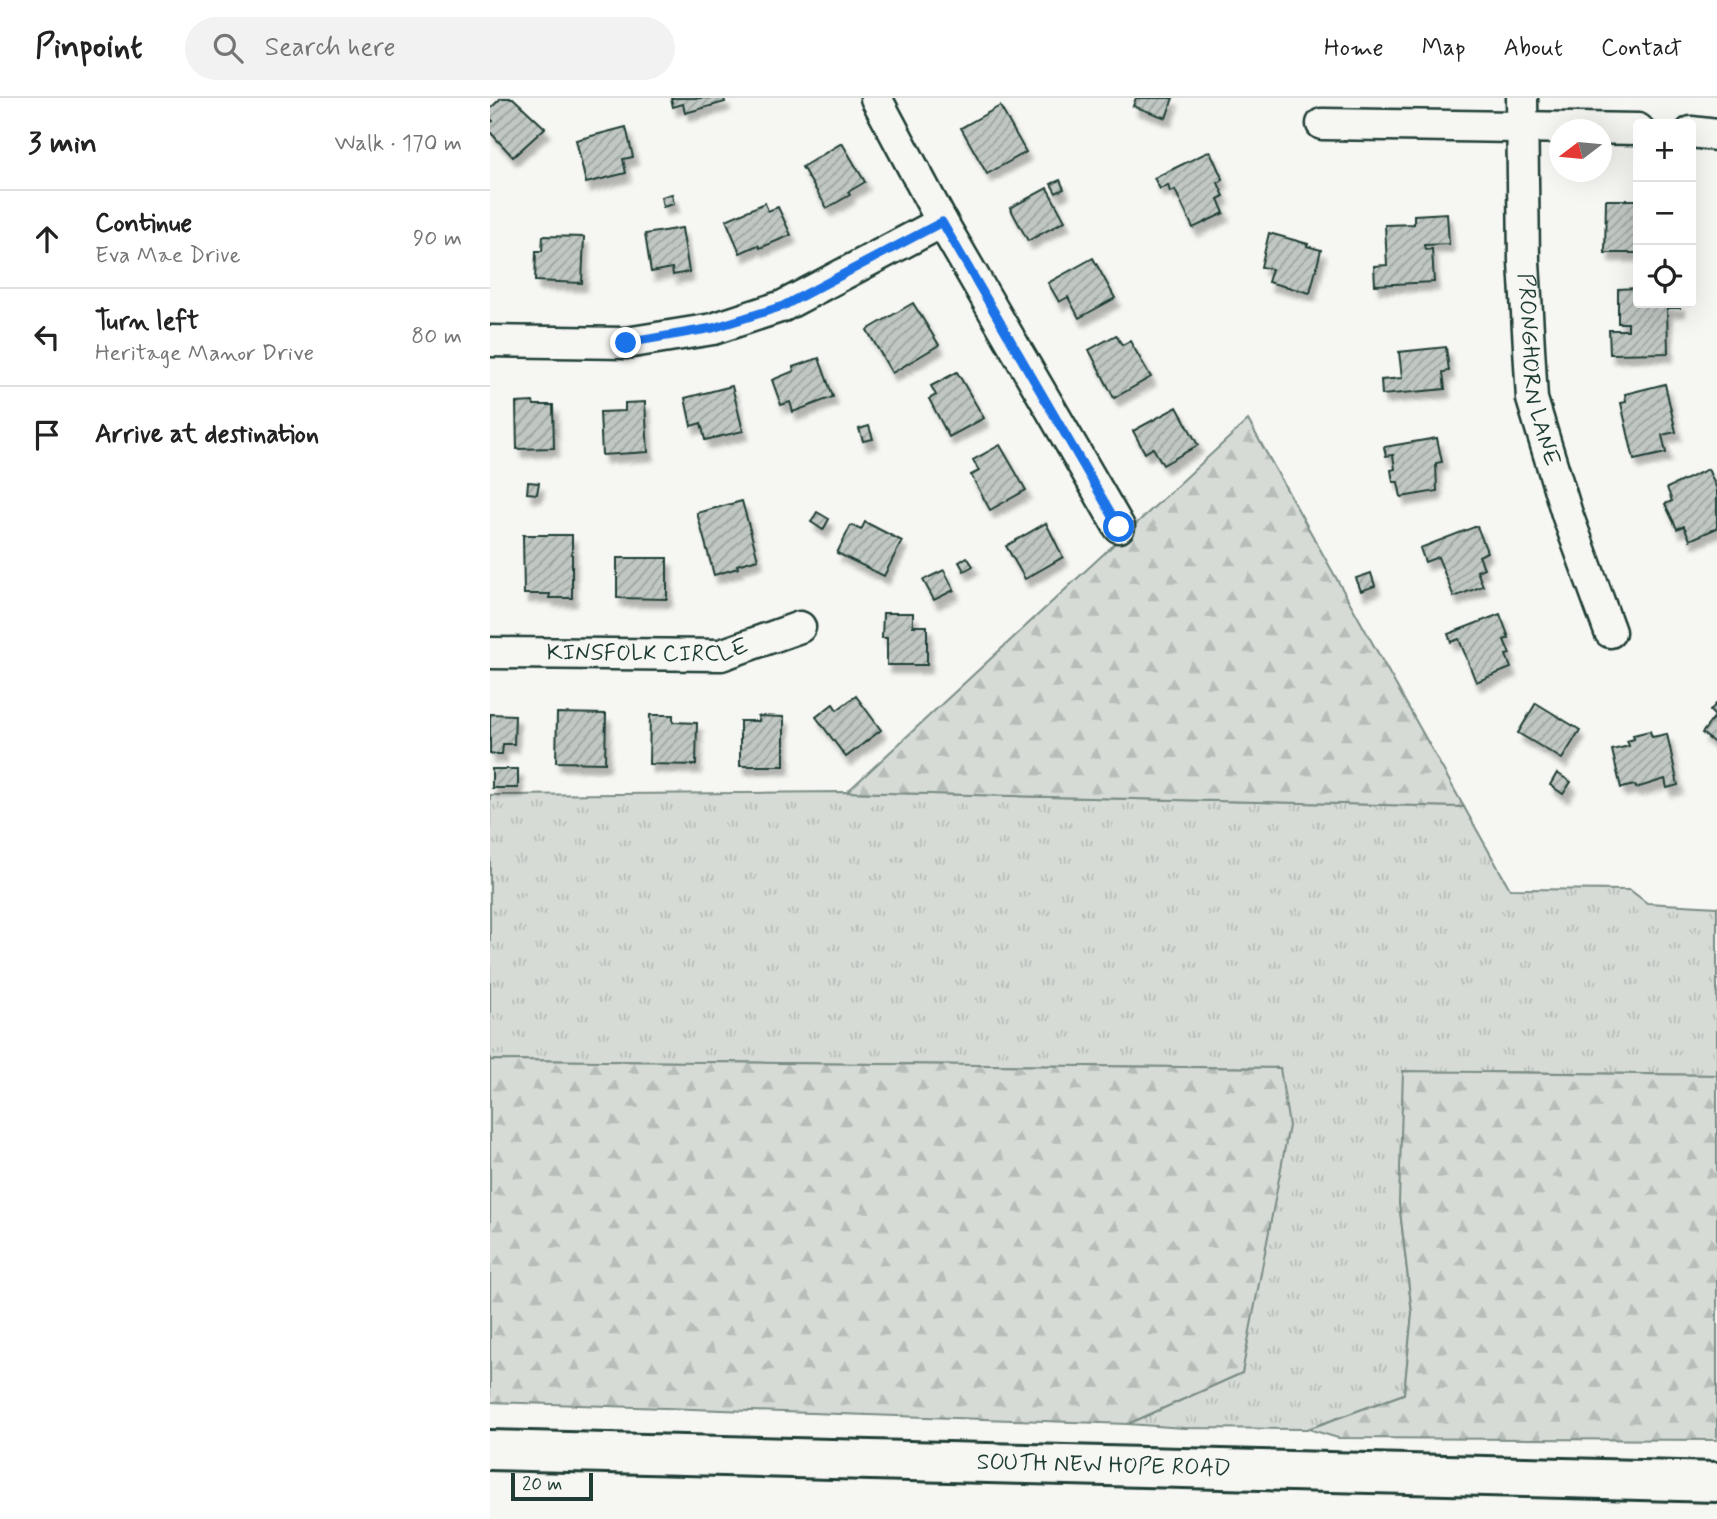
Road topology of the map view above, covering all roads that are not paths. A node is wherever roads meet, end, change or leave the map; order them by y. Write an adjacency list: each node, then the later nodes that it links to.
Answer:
1 (876, 98): 7 (street)
2 (1522, 113): 3 (street); 4 (street); 11 (street, PRONGHORN LANE)
3 (1322, 124)
4 (1633, 128)
5 (1696, 133): 6 (street)
6 (1717, 135)
7 (942, 222): 8 (street); 9 (street)
8 (490, 341)
9 (1119, 527)
10 (800, 627): 12 (street, KINSFOLK CIRCLE)
11 (1610, 632)
12 (490, 653)
13 (490, 1450): 14 (main road, SOUTH NEW HOPE ROAD)
14 (1717, 1482)

